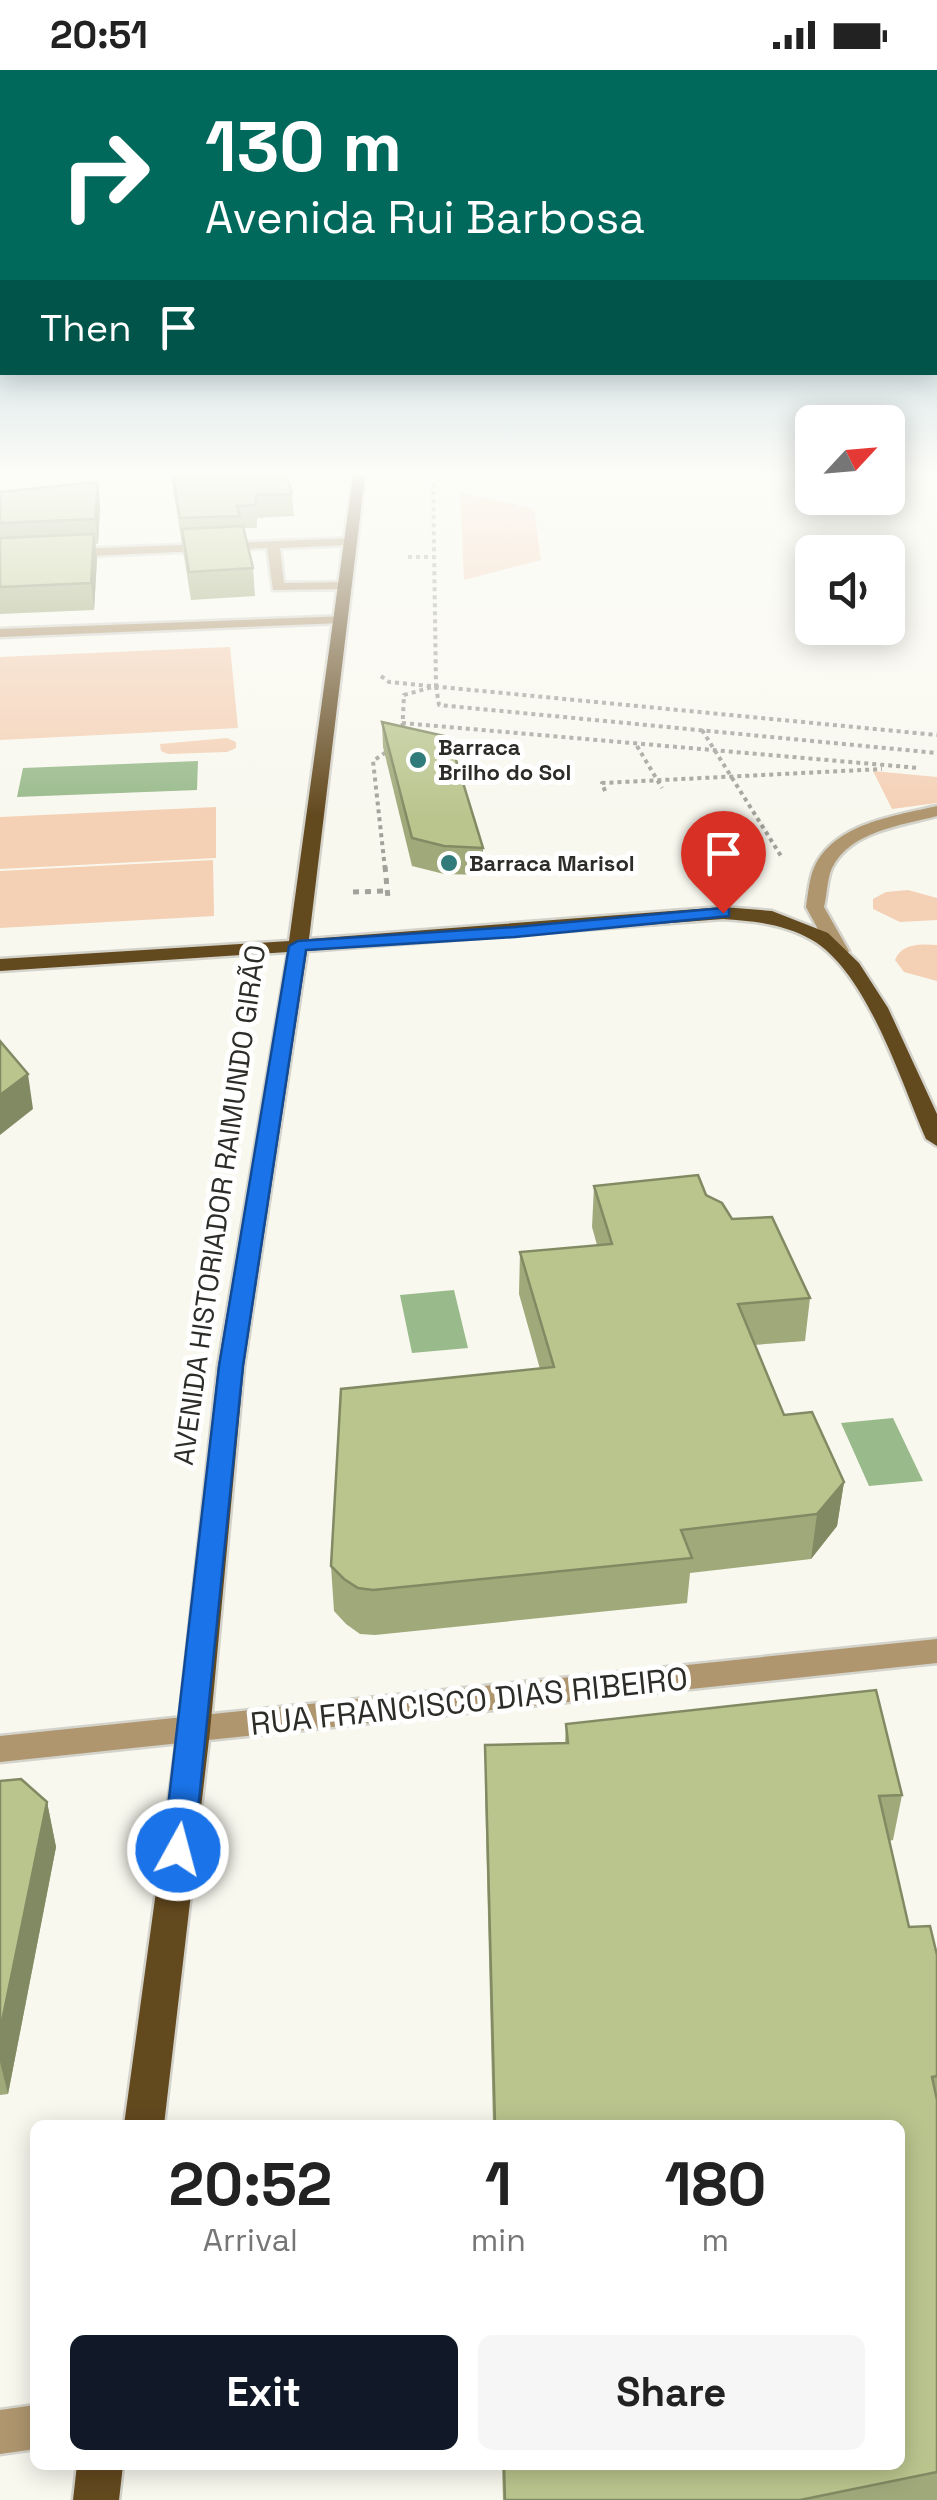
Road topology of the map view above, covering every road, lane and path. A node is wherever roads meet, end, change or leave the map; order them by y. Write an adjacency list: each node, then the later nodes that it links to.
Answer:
1 (345, 589): 3 (main road, AVENIDA HISTORIADOR RAIMUNDO GIRÃO)
2 (435, 589): 6 (path)
3 (342, 620): 4 (street); 24 (main road, AVENIDA HISTORIADOR RAIMUNDO GIRÃO)
4 (0, 633)
5 (381, 672): 6 (path)
6 (436, 686): 7 (path); 8 (path); 9 (path)
7 (402, 723): 10 (path); 21 (path)
8 (702, 730): 11 (path); 12 (path)
9 (937, 735)
10 (636, 745): 11 (path); 16 (path)
11 (716, 753): 13 (path); 15 (path)
12 (937, 753)
13 (913, 768): 14 (path); 15 (path)
14 (925, 768)
15 (731, 776): 16 (path); 20 (path)
16 (657, 780): 17 (path); 18 (path)
17 (662, 788)
18 (605, 791)
19 (937, 811): 25 (street)
20 (790, 870)
21 (387, 891): 22 (path); 23 (path)
22 (353, 892)
23 (389, 900)
24 (298, 946): 25 (main road); 26 (main road); 29 (main road, AVENIDA HISTORIADOR RAIMUNDO GIRÃO)
25 (839, 952): 27 (main road)
26 (0, 965)
27 (937, 1139)
28 (937, 1651): 29 (street, RUA FRANCISCO DIAS RIBEIRO)
29 (194, 1731): 30 (street, RUA FRANCISCO DIAS RIBEIRO); 31 (main road, AVENIDA HISTORIADOR RAIMUNDO GIRÃO)
30 (0, 1749)
31 (145, 2120)
32 (30, 2428): 33 (street)
33 (0, 2432)
34 (99, 2470): 35 (main road)
35 (96, 2500)

